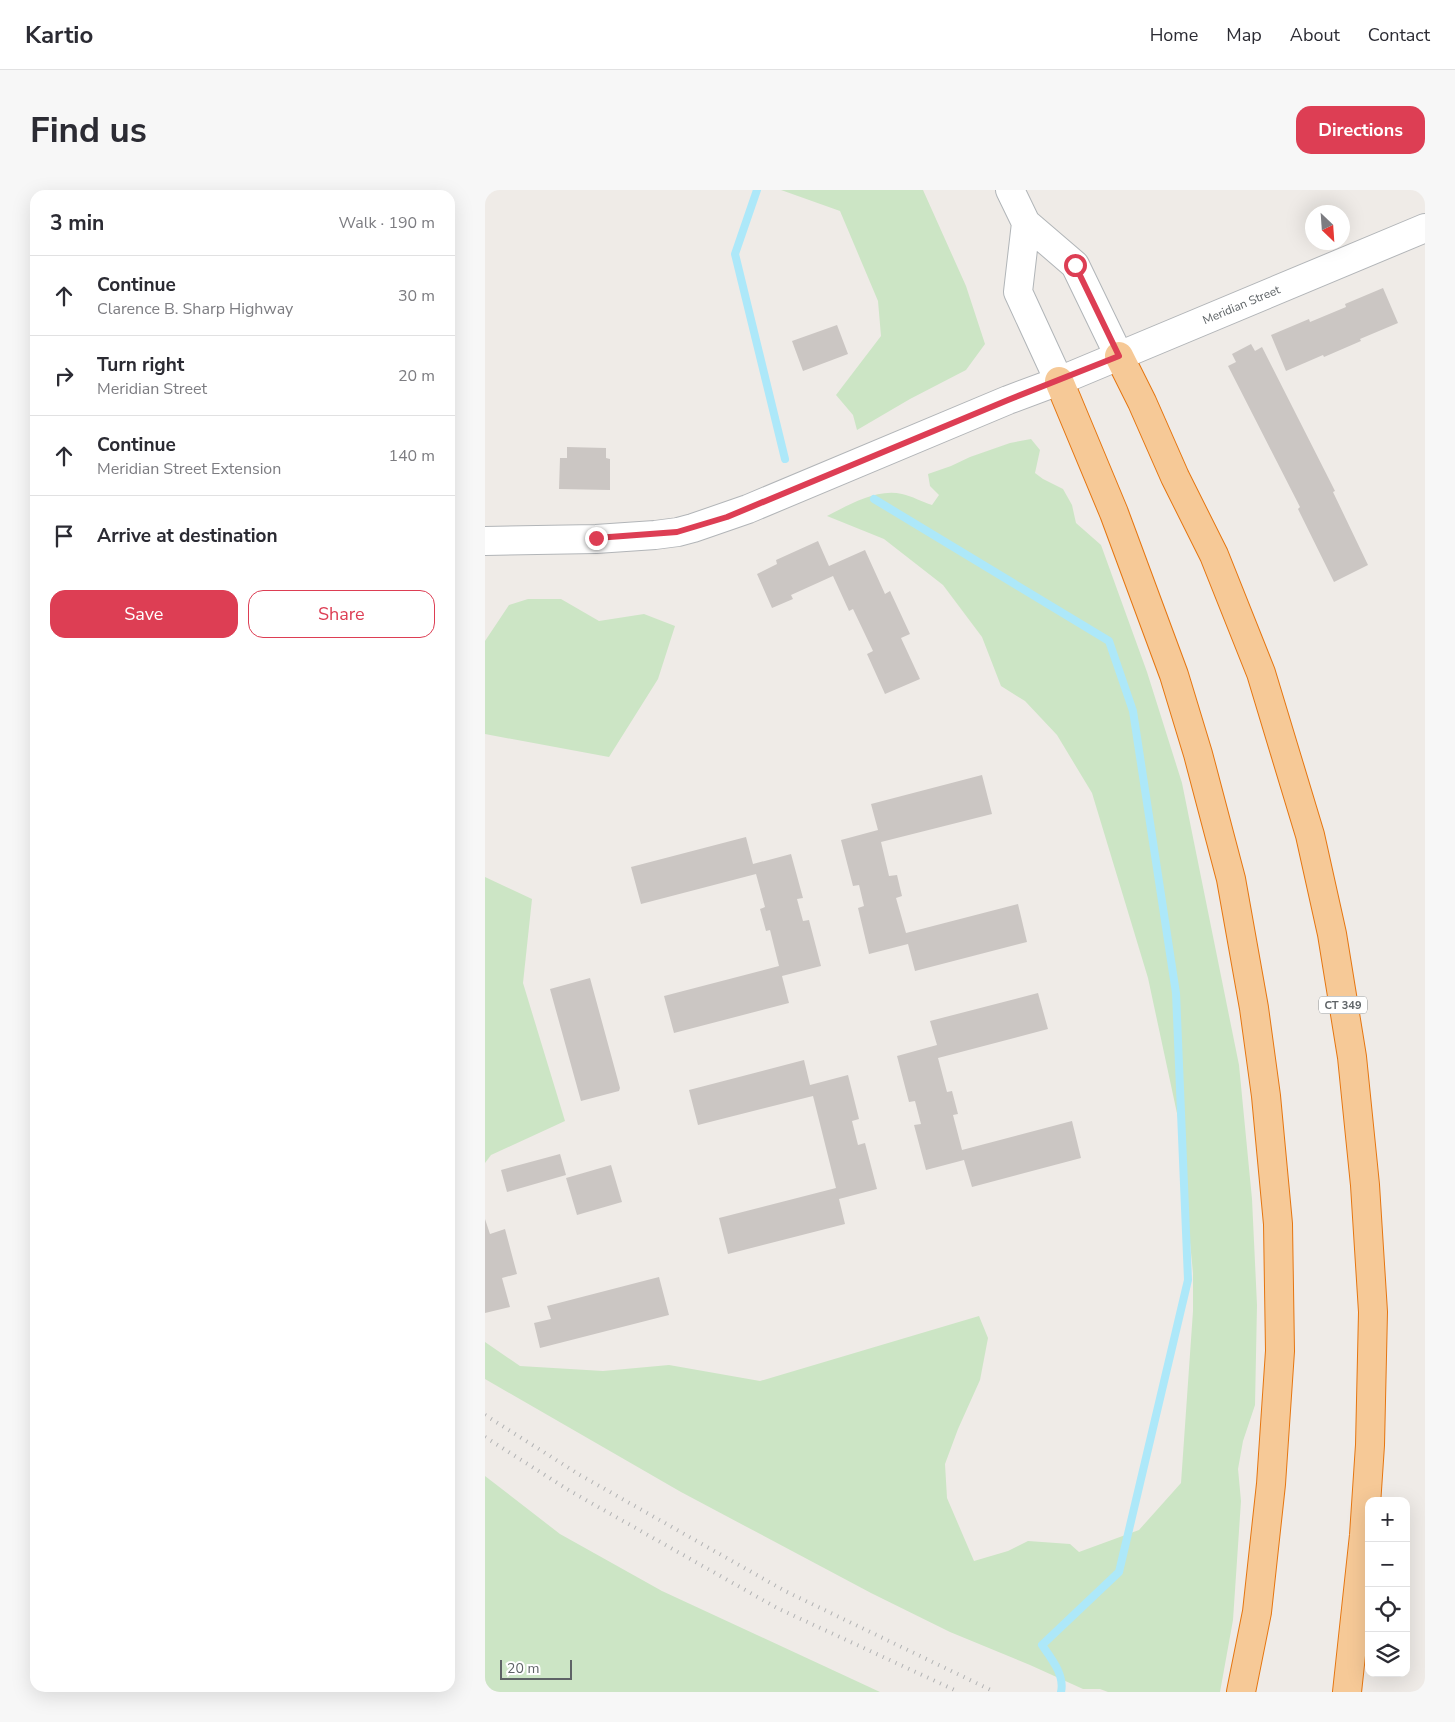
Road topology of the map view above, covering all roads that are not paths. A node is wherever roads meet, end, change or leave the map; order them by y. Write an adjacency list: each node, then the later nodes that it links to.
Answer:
1 (1010, 190): 2 (street, CT 349)
2 (1026, 223): 4 (street, CT 349); 5 (street)
3 (1425, 228): 4 (street, Meridian Street)
4 (1119, 356): 5 (street, Meridian Street); 8 (highway, CT 349)
5 (1059, 381): 6 (street, Meridian Street); 7 (highway)
6 (485, 541)
7 (1241, 1692)
8 (1347, 1692)

